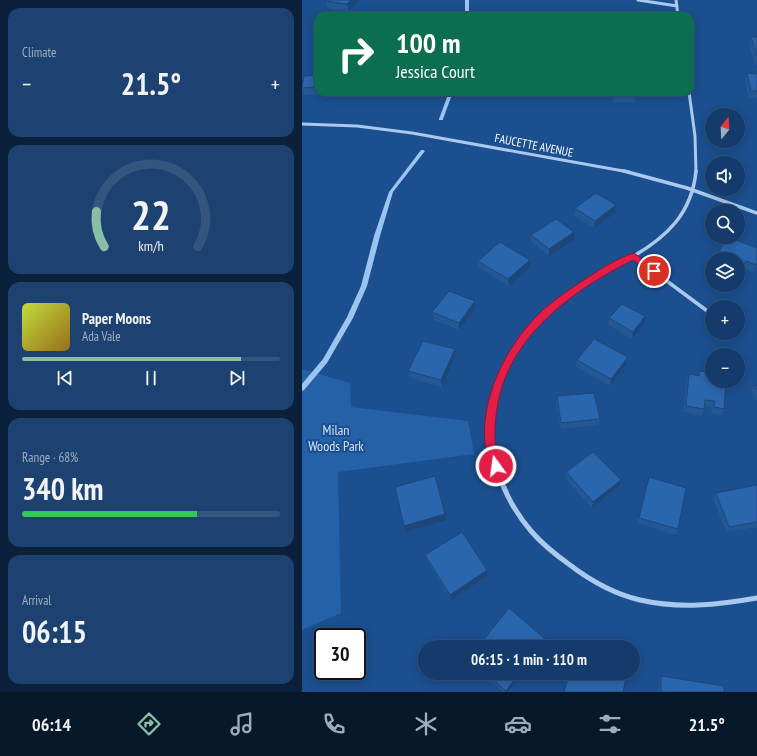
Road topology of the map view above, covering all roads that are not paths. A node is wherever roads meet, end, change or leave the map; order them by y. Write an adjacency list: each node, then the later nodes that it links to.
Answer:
1 (638, 0): 3 (street)
2 (676, 0): 3 (street)
3 (677, 6): 4 (street)
4 (678, 12)
5 (689, 96): 7 (street)
6 (302, 124): 7 (street, FAUCETTE AVENUE)
7 (693, 190): 8 (street, FAUCETTE AVENUE); 9 (street)
8 (757, 213)
9 (634, 256): 10 (street); 11 (street)
10 (705, 309)
11 (757, 598)

